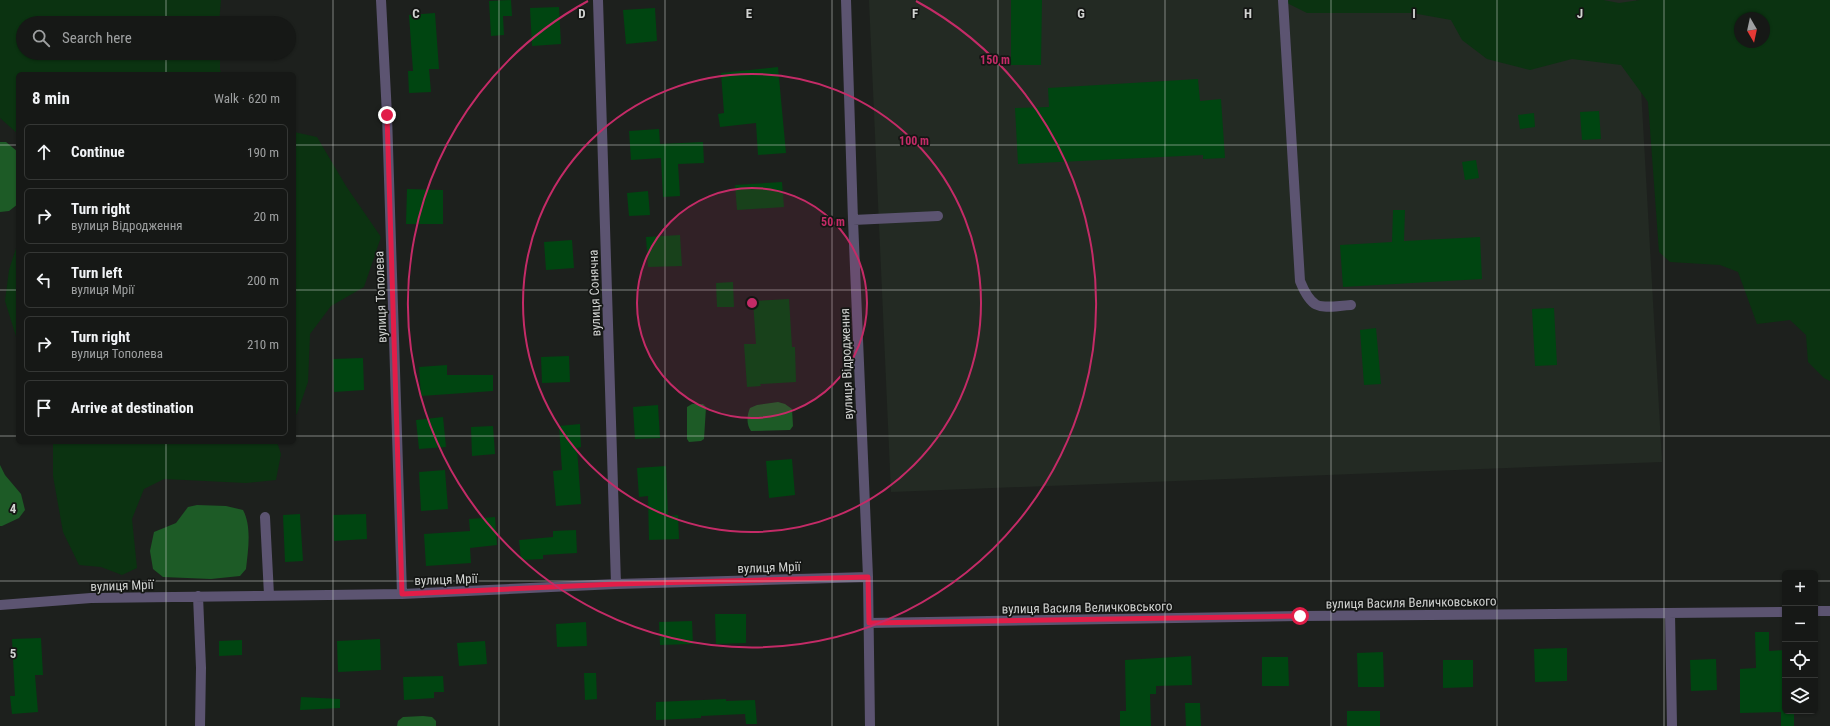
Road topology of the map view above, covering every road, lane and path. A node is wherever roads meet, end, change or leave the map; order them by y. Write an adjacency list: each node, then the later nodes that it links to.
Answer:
1 (381, 0): 11 (street, вулиця Тополева)
2 (598, 0): 10 (street, вулиця Сонячна)
3 (846, 0): 6 (street, вулиця Відродження)
4 (1283, 0): 7 (street)
5 (938, 216): 6 (street)
6 (853, 220): 9 (street, вулиця Відродження)
7 (1351, 304)
8 (265, 517): 12 (street)
9 (868, 577): 10 (street, вулиця Мрії); 19 (street, вулиця Відродження)
10 (616, 584): 11 (street, вулиця Мрії)
11 (402, 594): 12 (street, вулиця Мрії)
12 (269, 595): 13 (street, вулиця Мрії)
13 (198, 596): 14 (street, вулиця Мрії); 20 (street)
14 (0, 605)
15 (1818, 611): 16 (street)
16 (1830, 611)
17 (1782, 612): 18 (street, вулиця Василя Величковського)
18 (1670, 613): 19 (street, вулиця Василя Величковського); 22 (street)
19 (869, 623): 21 (street, вулиця Відродження)
20 (200, 726)
21 (870, 726)
22 (1672, 726)

